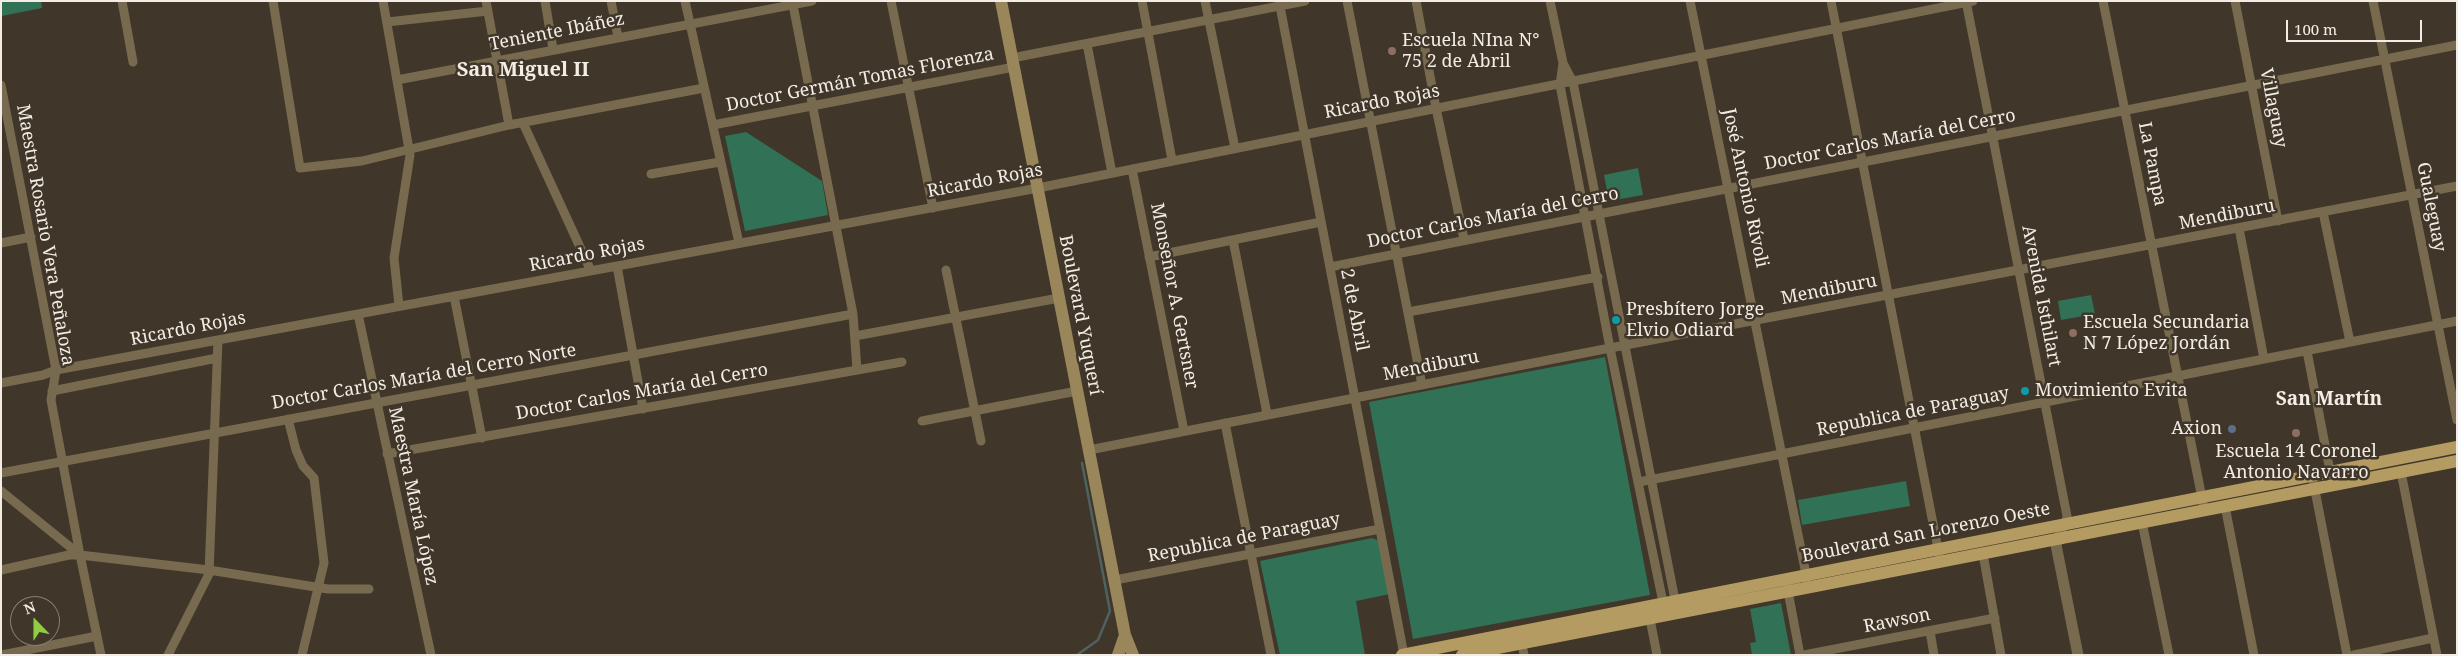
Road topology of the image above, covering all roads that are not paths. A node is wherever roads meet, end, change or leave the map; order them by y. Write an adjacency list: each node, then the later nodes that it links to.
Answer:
1 (122, 1): 38 (street)
2 (273, 1): 58 (street)
3 (383, 1): 27 (street)
4 (486, 1): 25 (street)
5 (545, 1): 34 (street)
6 (611, 1): 31 (street)
7 (685, 1): 28 (street)
8 (812, 1): 24 (street, Teniente Ibáñez)
9 (891, 1): 47 (street)
10 (1001, 1): 39 (main road, Boulevard Yuquerí)
11 (1142, 1): 30 (street)
12 (1205, 1): 26 (street)
13 (1304, 1): 23 (street, Doctor Germán Tomas Florenza)
14 (1347, 1): 52 (street)
15 (1416, 1): 49 (street)
16 (1550, 1): 40 (street)
17 (1690, 1): 35 (street, José Antonio Rívoli)
18 (1831, 1): 29 (street)
19 (2103, 1): 50 (street, La Pampa)
20 (2235, 1): 45 (street, Villaguay)
21 (2373, 1): 37 (street, Gualeguay)
22 (1968, 2): 29 (street, Ricardo Rojas); 57 (street, Avenida Isthilart)
23 (1279, 4): 26 (street, Doctor Germán Tomas Florenza); 56 (street, 2 de Abril)
24 (794, 5): 28 (street, Teniente Ibáñez); 48 (street)
25 (488, 11): 27 (street); 36 (street)
26 (1209, 20): 30 (street, Doctor Germán Tomas Florenza); 59 (street)
27 (387, 22): 41 (street)
28 (689, 24): 31 (street, Teniente Ibáñez); 46 (street)
29 (1836, 27): 35 (street, Ricardo Rojas); 61 (street)
30 (1147, 31): 32 (street, Doctor Germán Tomas Florenza); 60 (street)
31 (618, 37): 34 (street, Teniente Ibáñez)
32 (1087, 44): 39 (street, Doctor Germán Tomas Florenza); 64 (street)
33 (2457, 45): 37 (street, Doctor Carlos María del Cerro)
34 (553, 49): 36 (street, Teniente Ibáñez)
35 (1700, 56): 42 (street, Ricardo Rojas); 68 (street, José Antonio Rívoli)
36 (497, 60): 41 (street, Teniente Ibáñez); 54 (street)
37 (2385, 60): 45 (street, Doctor Carlos María del Cerro); 69 (street, Gualeguay)
38 (133, 62)
39 (1013, 63): 47 (street, Doctor Germán Tomas Florenza); 67 (main road, Boulevard Yuquerí)
40 (1562, 63): 42 (street); 44 (street)
41 (397, 80): 58 (street)
42 (1573, 82): 44 (street, Ricardo Rojas); 72 (street)
43 (1, 85): 51 (street, Maestra Rosario Vera Peñaloza)
44 (1560, 85): 49 (street, Ricardo Rojas); 73 (street)
45 (2252, 86): 50 (street, Doctor Carlos María del Cerro); 74 (street, Villaguay)
46 (704, 88): 53 (street); 55 (street)
47 (909, 88): 48 (street, Doctor Germán Tomas Florenza); 70 (street)
48 (813, 105): 55 (street, Doctor Germán Tomas Florenza); 76 (street)
49 (1436, 108): 52 (street, Ricardo Rojas); 79 (street)
50 (2126, 111): 57 (street, Doctor Carlos María del Cerro); 83 (street, La Pampa)
51 (4, 112): 78 (street, Maestra Rosario Vera Peñaloza)
52 (1371, 121): 56 (street, Ricardo Rojas); 84 (street)
53 (523, 123): 54 (street); 90 (street)
54 (509, 125): 58 (street)
55 (713, 125): 62 (street)
56 (1304, 134): 59 (street, Ricardo Rojas); 75 (street, 2 de Abril)
57 (1992, 137): 61 (street, Doctor Carlos María del Cerro); 89 (street, Avenida Isthilart)
58 (409, 148): 95 (street)
59 (1235, 148): 60 (street, Ricardo Rojas)
60 (1172, 160): 63 (street, Ricardo Rojas)
61 (1862, 161): 68 (street, Doctor Carlos María del Cerro); 92 (street)
62 (720, 162): 65 (street); 82 (street)
63 (1132, 168): 64 (street, Ricardo Rojas); 85 (street, Monseñor A. Gertsner)
64 (1112, 173): 67 (street, Ricardo Rojas)
65 (651, 174)
66 (2457, 186): 69 (street, Mendiburu)
67 (1038, 188): 70 (street, Ricardo Rojas); 94 (main road, Boulevard Yuquerí)
68 (1728, 188): 72 (street, Doctor Carlos María del Cerro); 100 (street, José Antonio Rívoli)
69 (2412, 195): 71 (street, Mendiburu); 102 (street, Gualeguay)
70 (933, 208): 76 (street, Ricardo Rojas)
71 (2323, 212): 74 (street, Mendiburu); 105 (street)
72 (1599, 214): 73 (street, Doctor Carlos María del Cerro); 106 (street)
73 (1587, 217): 79 (street, Doctor Carlos María del Cerro); 91 (street)
74 (2278, 221): 77 (street, Mendiburu)
75 (1321, 222): 80 (street); 87 (street, 2 de Abril)
76 (837, 225): 82 (street, Ricardo Rojas); 98 (street)
77 (2239, 228): 83 (street, Mendiburu); 111 (street)
78 (31, 237): 81 (street); 113 (street, Maestra Rosario Vera Peñaloza)
79 (1464, 239): 84 (street, Doctor Carlos María del Cerro)
80 (1233, 240): 85 (street); 126 (street)
81 (1, 243)
82 (739, 244): 86 (street, Ricardo Rojas)
83 (2152, 246): 89 (street, Mendiburu); 115 (street, La Pampa)
84 (1397, 254): 87 (street, Doctor Carlos María del Cerro); 96 (street)
85 (1149, 257): 132 (street, Monseñor A. Gertsner)
86 (617, 266): 90 (street, Ricardo Rojas); 109 (street)
87 (1330, 267): 121 (street, 2 de Abril)
88 (946, 270): 99 (street)
89 (2018, 270): 92 (street, Mendiburu); 123 (street, Avenida Isthilart)
90 (591, 271): 93 (street, Ricardo Rojas)
91 (1598, 278): 96 (street); 107 (street)
92 (1889, 295): 100 (street, Mendiburu); 131 (street)
93 (454, 296): 95 (street, Ricardo Rojas); 117 (street)
94 (1059, 298): 99 (street); 120 (main road, Boulevard Yuquerí)
95 (399, 306): 97 (street, Ricardo Rojas)
96 (1408, 312): 118 (street)
97 (358, 314): 104 (street, Ricardo Rojas); 122 (street, Maestra María López)
98 (853, 314): 103 (street); 109 (street, Doctor Carlos María del Cerro Norte)
99 (957, 318): 103 (street); 125 (street)
100 (1755, 320): 106 (street, Mendiburu); 139 (street, José Antonio Rívoli)
101 (2457, 321): 102 (street, Republica de Paraguay)
102 (2438, 324): 105 (street, Republica de Paraguay); 129 (street, Gualeguay)
103 (855, 336): 114 (street)
104 (218, 340): 110 (street); 113 (street, Ricardo Rojas)
105 (2350, 342): 108 (street, Republica de Paraguay)
106 (1625, 345): 107 (street, Mendiburu); 146 (street)
107 (1610, 348): 118 (street, Mendiburu); 147 (street)
108 (2307, 351): 111 (street, Republica de Paraguay); 142 (street)
109 (633, 356): 117 (street, Doctor Carlos María del Cerro Norte); 124 (street)
110 (217, 358): 119 (street); 133 (street)
111 (2264, 359): 115 (street, Republica de Paraguay)
112 (902, 362): 114 (street, Doctor Carlos María del Cerro)
113 (56, 370): 116 (street, Ricardo Rojas); 119 (street, Maestra Rosario Vera Peñaloza)
114 (857, 370): 124 (street, Doctor Carlos María del Cerro)
115 (2178, 377): 123 (street, Republica de Paraguay); 150 (street, La Pampa)
116 (1, 383)
117 (471, 385): 122 (street, Doctor Carlos María del Cerro Norte); 134 (street)
118 (1422, 385): 121 (street, Mendiburu)
119 (52, 391): 140 (street, Maestra Rosario Vera Peñaloza)
120 (1077, 391): 125 (street); 137 (main road, Boulevard Yuquerí)
121 (1355, 398): 126 (street, Mendiburu); 155 (street, 2 de Abril)
122 (376, 402): 127 (street, Doctor Carlos María del Cerro Norte); 138 (street, Maestra María López)
123 (2044, 403): 131 (street, Republica de Paraguay); 154 (street, Avenida Isthilart)
124 (643, 409): 134 (street, Doctor Carlos María del Cerro)
125 (975, 411): 128 (street); 135 (street)
126 (1267, 414): 130 (street, Mendiburu)
127 (288, 419): 133 (street, Doctor Carlos María del Cerro Norte); 167 (street)
128 (922, 420)
129 (2457, 420)
130 (1225, 423): 132 (street, Mendiburu); 158 (street)
131 (1914, 429): 139 (street, Republica de Paraguay); 157 (street)
132 (1184, 431): 137 (street, Mendiburu)
133 (214, 432): 140 (street, Doctor Carlos María del Cerro Norte); 163 (street)
134 (482, 438): 138 (street, Doctor Carlos María del Cerro)
135 (981, 441)
136 (2457, 447): 142 (main road, Boulevard San Lorenzo Oeste)
137 (1089, 450): 164 (main road, Boulevard Yuquerí)
138 (388, 454): 181 (street, Maestra María López)
139 (1781, 455): 146 (street, Republica de Paraguay); 165 (street, José Antonio Rívoli)
140 (63, 461): 144 (street, Doctor Carlos María del Cerro Norte); 160 (street, Maestra Rosario Vera Peñaloza)
141 (2457, 461): 143 (main road, Boulevard San Lorenzo Oeste)
142 (2330, 471): 145 (main road, Boulevard San Lorenzo Oeste)
143 (2401, 472): 148 (main road, Boulevard San Lorenzo Oeste); 175 (street)
144 (1, 473)
145 (2312, 475): 148 (street); 150 (main road, Boulevard San Lorenzo Oeste)
146 (1651, 480): 147 (street, Republica de Paraguay); 169 (street)
147 (1639, 482): 169 (street)
148 (2315, 489): 151 (main road, Boulevard San Lorenzo Oeste); 195 (street)
149 (1, 491): 160 (street)
150 (2202, 496): 152 (street, La Pampa); 154 (main road, Boulevard San Lorenzo Oeste)
151 (2224, 506): 152 (main road, Boulevard San Lorenzo Oeste); 194 (street)
152 (2205, 510): 153 (main road, Boulevard San Lorenzo Oeste)
153 (2142, 522): 156 (main road, Boulevard San Lorenzo Oeste); 193 (street)
154 (2066, 524): 156 (street); 157 (main road, Boulevard San Lorenzo Oeste)
155 (1380, 529): 158 (street, Republica de Paraguay); 185 (street, 2 de Abril)
156 (2058, 539): 159 (main road, Boulevard San Lorenzo Oeste); 192 (street)
157 (1938, 549): 161 (street); 165 (main road, Boulevard San Lorenzo Oeste)
158 (1251, 553): 164 (street, Republica de Paraguay); 184 (street)
159 (1983, 554): 161 (main road, Boulevard San Lorenzo Oeste); 170 (street)
160 (80, 556): 162 (street); 163 (street); 174 (street, Maestra Rosario Vera Peñaloza)
161 (1940, 562): 165 (main road, Boulevard San Lorenzo Oeste)
162 (1, 570)
163 (209, 570): 167 (street); 179 (street)
164 (1114, 580): 173 (main road, Boulevard Yuquerí)
165 (1807, 581): 166 (main road, Boulevard San Lorenzo Oeste)
166 (1787, 585): 169 (main road, Boulevard San Lorenzo Oeste); 188 (street)
167 (317, 587): 168 (street); 180 (street)
168 (369, 589)
169 (1670, 608): 171 (main road, Boulevard San Lorenzo Oeste); 176 (main road, Boulevard San Lorenzo Oeste)
170 (1995, 618): 172 (street, Rawson); 191 (street)
171 (1650, 619): 176 (main road, Boulevard San Lorenzo Oeste); 187 (street)
172 (1930, 631): 189 (street, Rawson); 190 (street)
173 (1125, 635): 182 (main road); 183 (main road, Boulevard Yuquerí)
174 (97, 636): 177 (street); 178 (street, Maestra Rosario Vera Peñaloza)
175 (2434, 638): 196 (street); 197 (street)
176 (1522, 643): 185 (main road, Boulevard San Lorenzo Oeste); 186 (main road, Boulevard San Lorenzo Oeste)
177 (2, 655)
178 (101, 655)
179 (168, 655)
180 (302, 655)
181 (430, 655)
182 (1118, 655)
183 (1133, 655)
184 (1271, 655)
185 (1403, 655)
186 (1462, 655)
187 (1657, 655)
188 (1800, 655)
189 (1804, 655)
190 (1934, 655)
191 (2001, 655)
192 (2078, 655)
193 (2169, 655)
194 (2254, 655)
195 (2347, 655)
196 (2354, 655)
197 (2437, 655)

